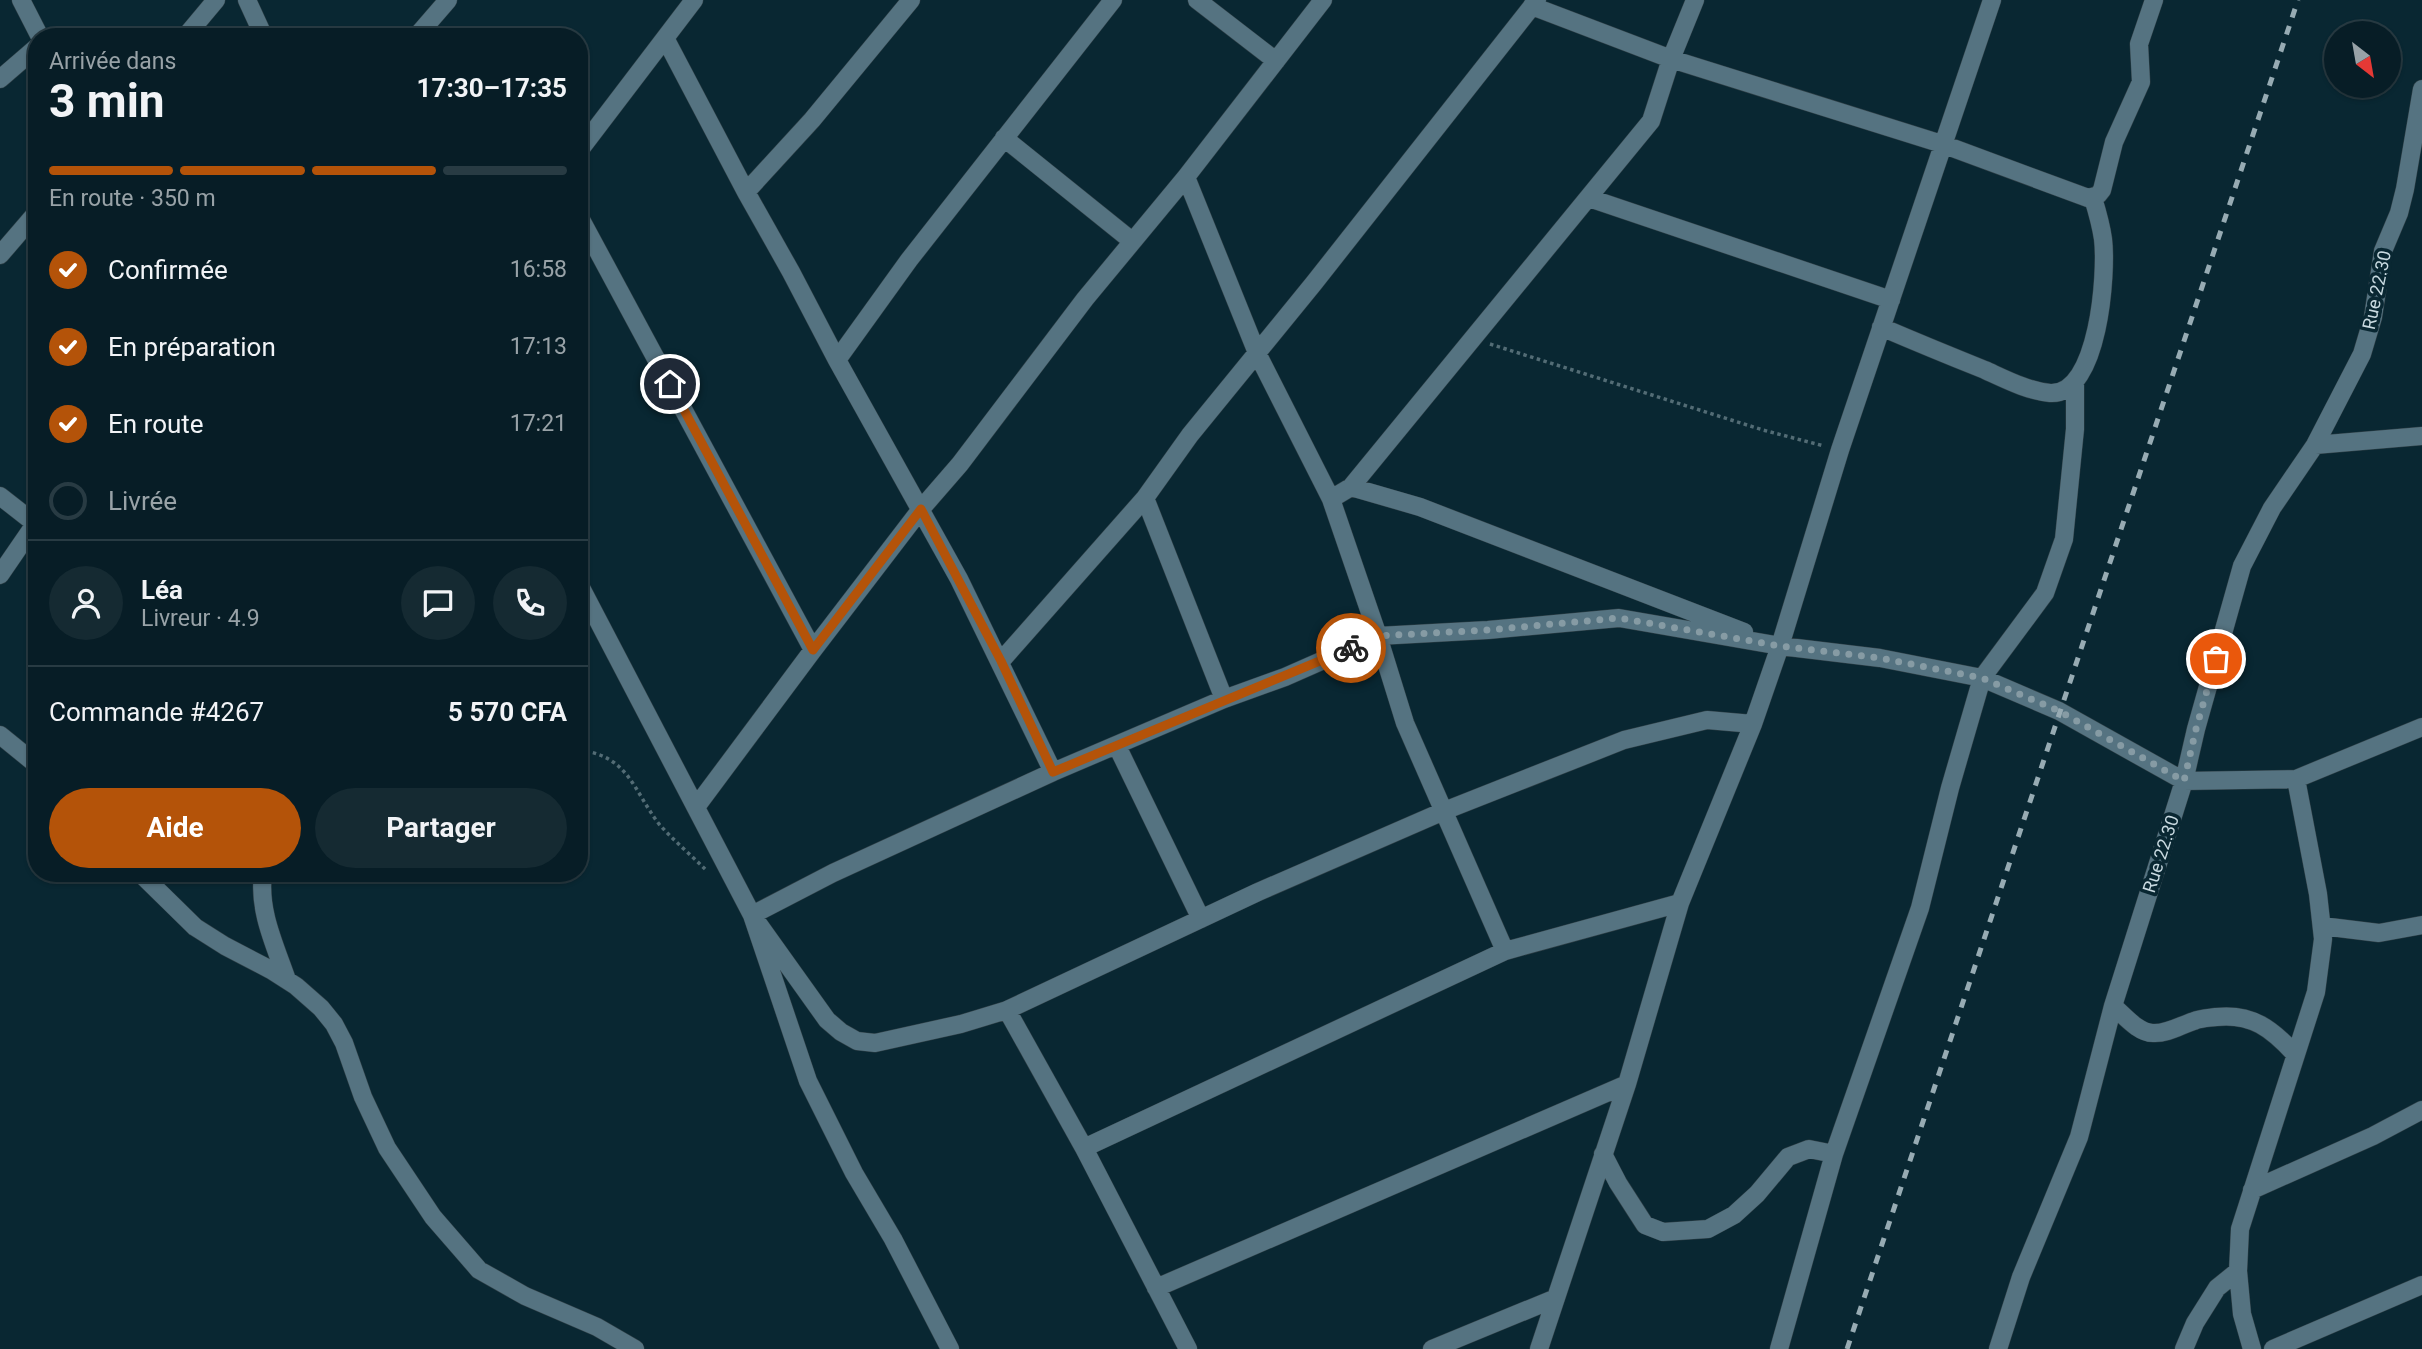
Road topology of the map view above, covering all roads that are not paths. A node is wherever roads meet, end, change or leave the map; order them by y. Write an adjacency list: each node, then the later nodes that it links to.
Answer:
1 (21, 0): 14 (street)
2 (216, 0): 15 (street)
3 (247, 0): 16 (street)
4 (448, 0): 17 (street)
5 (694, 0): 18 (street)
6 (911, 0): 28 (street)
7 (1113, 0): 24 (street)
8 (1197, 0): 21 (street)
9 (1322, 0): 21 (street)
10 (1695, 0): 20 (street)
11 (1992, 0): 26 (street)
12 (2154, 0): 30 (street)
13 (1534, 3): 20 (street); 37 (street)
14 (35, 28)
15 (193, 28)
16 (260, 28)
17 (424, 28)
18 (665, 38): 25 (street); 28 (street)
19 (28, 55): 22 (street)
20 (1671, 59): 26 (street); 29 (street)
21 (1276, 61): 27 (street)
22 (0, 79)
23 (2421, 101): 41 (street, Rue 22.30)
24 (1004, 138): 33 (street); 38 (street)
25 (588, 139)
26 (1942, 144): 30 (street); 35 (street)
27 (1186, 177): 33 (street); 37 (street)
28 (746, 192): 38 (street)
29 (1590, 198): 35 (street); 42 (street)
30 (2093, 198): 39 (street)
31 (28, 222): 34 (street)
32 (588, 233): 53 (street)
33 (1132, 242): 46 (street)
34 (0, 255)
35 (1891, 300): 36 (street)
36 (1881, 327): 39 (street); 52 (street)
37 (1257, 353): 44 (street); 45 (street)
38 (836, 359): 46 (street)
39 (2075, 383): 55 (street)
40 (2422, 436): 41 (street)
41 (2315, 445): 64 (street, Rue 22.30)
42 (1351, 487): 45 (street); 52 (street)
43 (0, 496): 47 (street)
44 (1145, 498): 54 (street); 56 (street)
45 (1331, 499): 51 (street)
46 (921, 509): 53 (street); 54 (street)
47 (28, 517)
48 (28, 535): 49 (street)
49 (0, 575)
50 (588, 601): 65 (street)
51 (1378, 636): 52 (street); 56 (street); 66 (street)
52 (1780, 646): 55 (street); 57 (street)
53 (813, 650): 65 (street)
54 (1001, 661): 62 (street)
55 (1982, 678): 64 (street); 83 (street)
56 (1224, 699): 60 (street)
57 (1753, 724): 66 (street); 69 (street)
58 (2422, 727): 63 (street)
59 (0, 735): 61 (street)
60 (1117, 746): 62 (street); 71 (street)
61 (28, 758)
62 (1053, 772): 70 (street)
63 (2296, 779): 64 (street); 73 (street)
64 (2184, 781): 76 (street, Rue 22.30)
65 (696, 807): 70 (street)
66 (1444, 811): 71 (street); 74 (street)
67 (149, 882): 75 (street)
68 (262, 882): 75 (street)
69 (1680, 903): 74 (street); 79 (street)
70 (752, 915): 77 (street); 90 (street)
71 (1200, 919): 77 (street)
72 (2422, 925): 73 (street)
73 (2322, 926): 78 (street)
74 (1505, 950): 81 (street)
75 (286, 980): 89 (street)
76 (2113, 1006): 78 (street); 95 (street, Rue 22.30)
77 (1007, 1010): 81 (street)
78 (2295, 1054): 84 (street)
79 (1627, 1084): 82 (street); 87 (street)
80 (2422, 1110): 84 (street)
81 (1084, 1148): 87 (street)
82 (1603, 1154): 83 (street); 88 (street)
83 (1834, 1154): 94 (street)
84 (2252, 1189): 85 (street)
85 (2238, 1271): 96 (street); 97 (street)
86 (2422, 1285): 98 (street)
87 (1156, 1288): 91 (street)
88 (1556, 1298): 92 (street); 93 (street)
89 (635, 1349)
90 (950, 1349)
91 (1188, 1349)
92 (1432, 1349)
93 (1539, 1349)
94 (1779, 1349)
95 (1998, 1349)
96 (2184, 1349)
97 (2252, 1349)
98 (2273, 1349)

